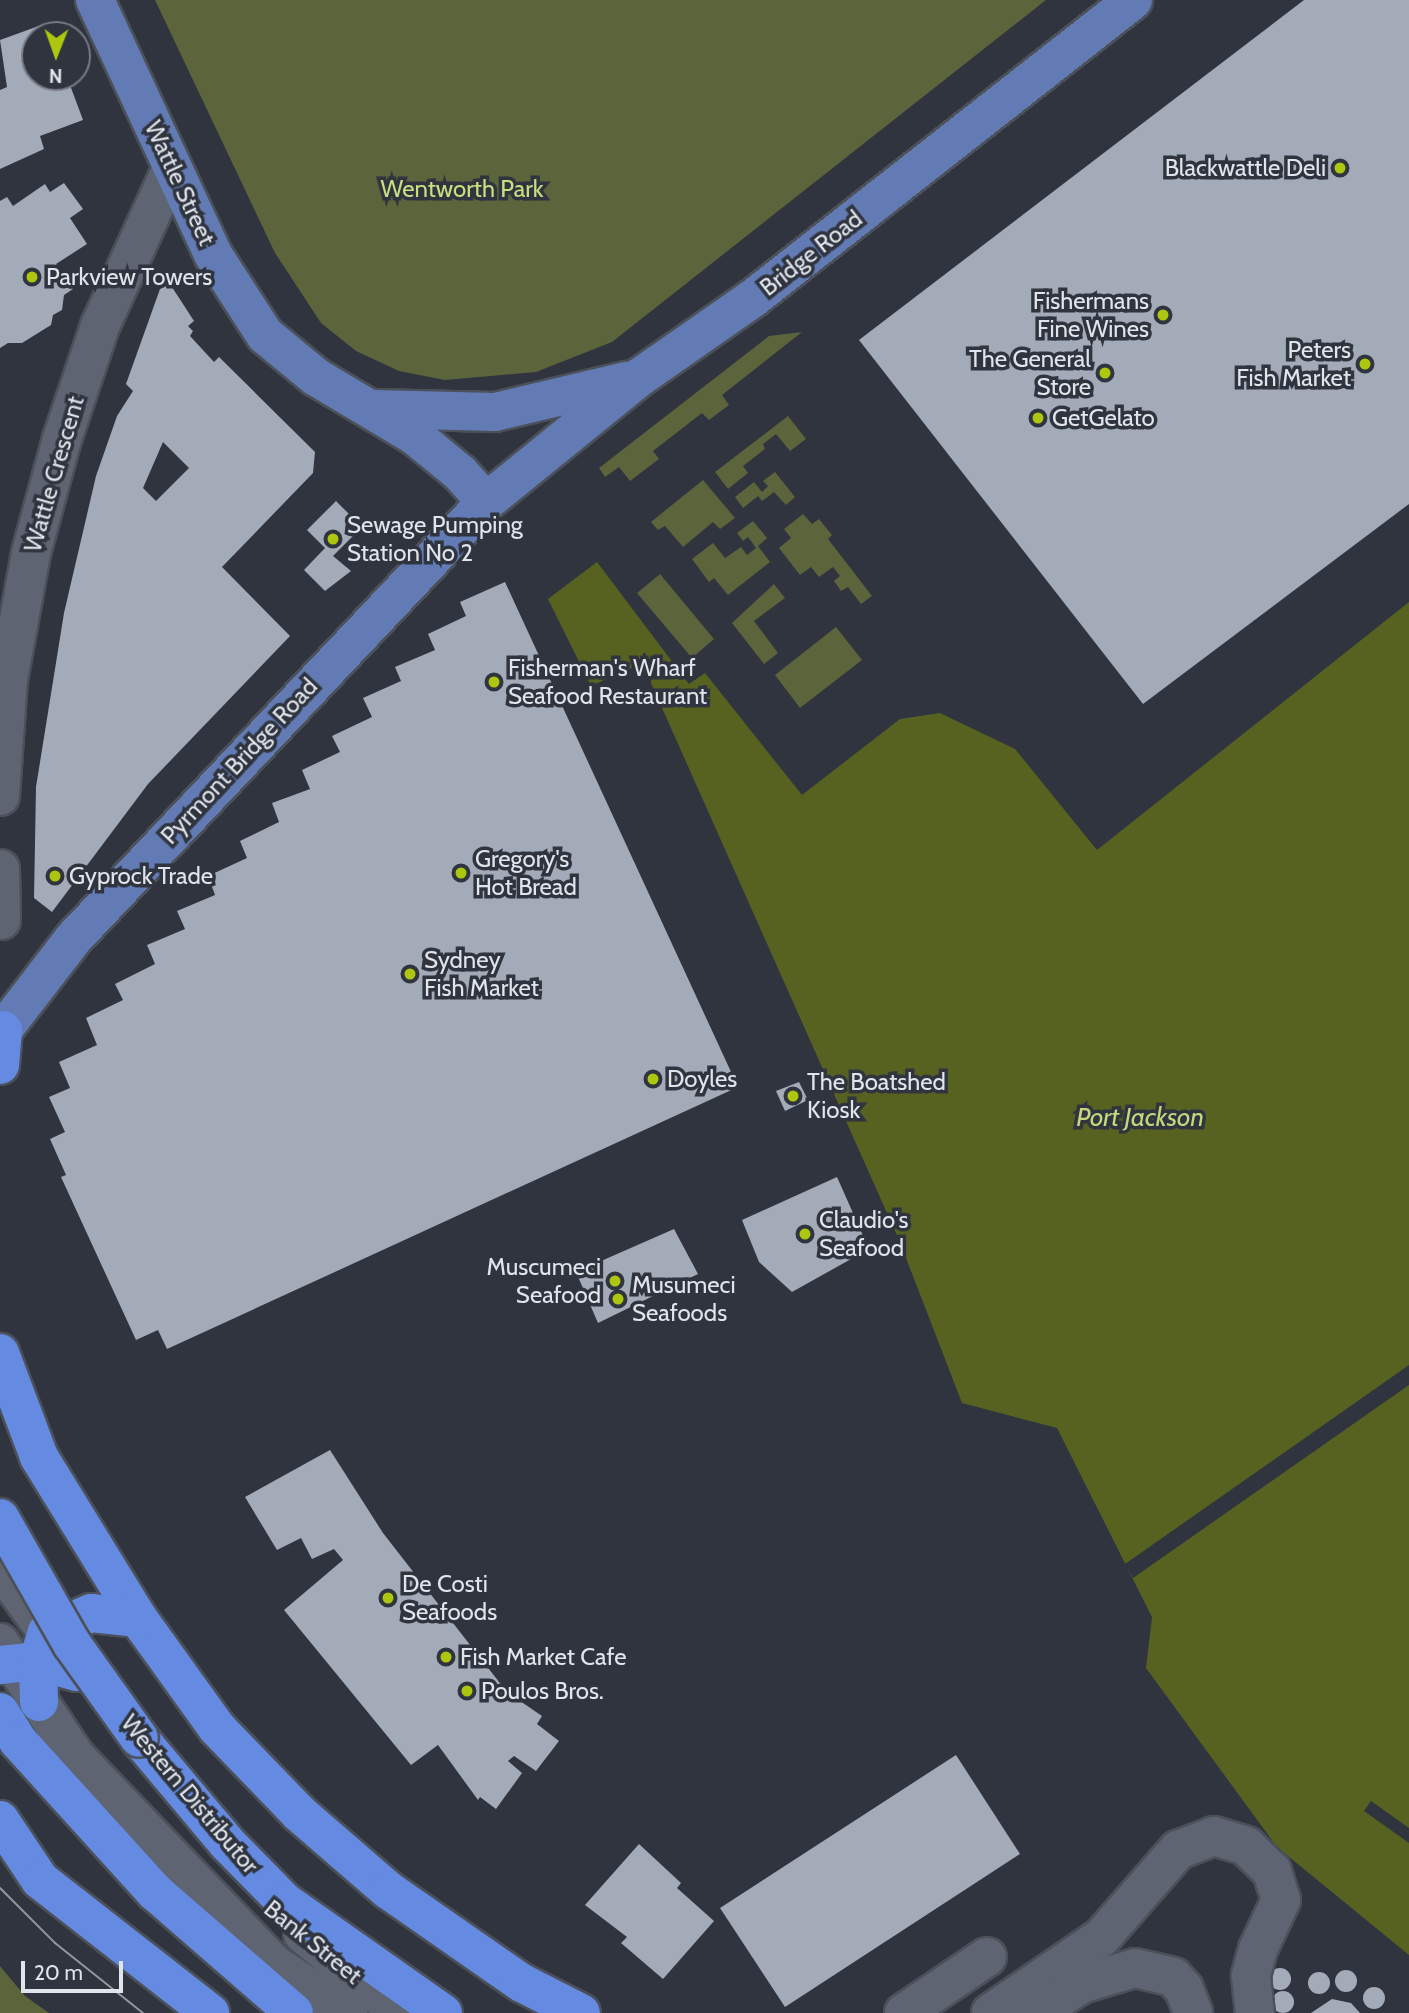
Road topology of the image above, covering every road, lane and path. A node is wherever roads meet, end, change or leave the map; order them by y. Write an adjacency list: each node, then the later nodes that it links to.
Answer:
1 (95, 0): 3 (main road, Wattle Street)
2 (1133, 0): 4 (main road, Bridge Road)
3 (171, 170): 5 (main road, Wattle Street); 7 (street, Wattle Crescent)
4 (640, 377): 5 (main road); 6 (main road, Bridge Road)
5 (370, 409): 6 (main road, Wattle Street)
6 (486, 502): 10 (main road, Pyrmont Bridge Road)
7 (0, 796)
8 (0, 869): 9 (street)
9 (1, 920)
10 (1, 1042)
11 (0, 1353): 15 (highway)
12 (0, 1518): 26 (highway, Western Distributor, bridge)
13 (8, 1579): 14 (highway); 16 (street)
14 (91, 1613): 15 (highway); 16 (highway)
15 (138, 1618): 27 (highway)
16 (19, 1652): 17 (highway); 18 (highway)
17 (76, 1672): 25 (street, Bank Street)
18 (39, 1702): 24 (street, Bank Street)
19 (0, 1712): 23 (highway)
20 (0, 1820): 22 (highway)
21 (987, 1957): 28 (street)
22 (210, 2013)
23 (294, 2013)
24 (348, 2013)
25 (400, 2013)
26 (443, 2013)
27 (581, 2013)
28 (904, 2013)
29 (991, 2013): 32 (street)
30 (1037, 2013): 31 (street)
31 (1193, 2013)
32 (1255, 2013)

